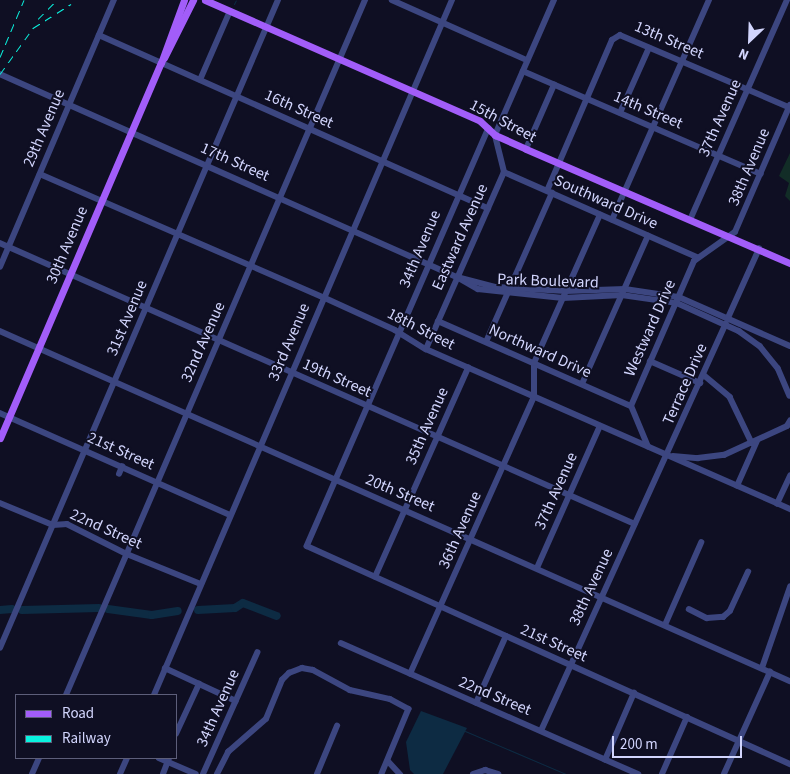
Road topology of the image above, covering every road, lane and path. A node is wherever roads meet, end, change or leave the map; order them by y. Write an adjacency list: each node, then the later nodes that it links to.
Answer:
1 (114, 0): 15 (street, 29th Avenue)
2 (184, 0): 20 (main road, 30th Avenue)
3 (193, 0): 20 (main road, 30th Avenue)
4 (205, 0): 12 (main road, 15th Street)
5 (278, 0): 14 (street, 31st Avenue)
6 (365, 0): 17 (street, 32nd Avenue)
7 (392, 0): 13 (street)
8 (452, 0): 13 (street, 33rd Avenue)
9 (554, 0): 18 (street)
10 (709, 0): 19 (street)
11 (787, 0): 25 (street, 37th Avenue)
12 (230, 11): 14 (main road, 15th Street); 23 (street)
13 (442, 23): 18 (street); 26 (street, 33rd Avenue)
14 (267, 27): 17 (main road, 15th Street); 27 (street, 31st Avenue)
15 (99, 35): 20 (street, 16th Street); 29 (street, 29th Avenue)
16 (648, 48): 19 (street, 13th Street); 28 (street, 13th Street); 31 (street)
17 (340, 59): 26 (main road, 15th Street); 34 (street, 32nd Avenue)
18 (527, 60): 21 (street)
19 (681, 61): 25 (street, 13th Street); 32 (street)
20 (161, 62): 23 (street, 16th Street); 35 (main road, 30th Avenue)
21 (523, 71): 24 (street, 14th Street); 36 (street)
22 (0, 74): 29 (street, 17th Street)
23 (200, 80): 27 (street, 16th Street)
24 (554, 84): 28 (street, 14th Street); 37 (street)
25 (748, 89): 30 (street, 13th Street); 38 (street, 37th Avenue)
26 (412, 92): 33 (main road, 15th Street); 39 (street, 33rd Avenue)
27 (237, 96): 34 (street, 16th Street); 41 (street, 31st Avenue)
28 (587, 99): 31 (street, 14th Street); 40 (street)
29 (69, 104): 35 (street, 17th Street); 43 (street, 29th Avenue)
30 (790, 106): 44 (street, 38th Avenue)
31 (620, 113): 32 (street, 14th Street)
32 (653, 127): 38 (street, 14th Street); 46 (street)
33 (489, 128): 36 (main road, 15th Street); 47 (street, 34th Avenue)
34 (310, 129): 39 (street, 16th Street); 48 (street, 32nd Avenue)
35 (131, 132): 41 (street, 17th Street); 49 (main road, 30th Avenue)
36 (495, 135): 37 (main road, 15th Street); 42 (street, Eastward Avenue)
37 (526, 149): 40 (main road, 15th Street)
38 (719, 156): 44 (street, 14th Street); 53 (street, 37th Avenue)
39 (382, 161): 47 (street, 16th Street); 54 (street, 33rd Avenue)
40 (558, 164): 45 (street); 46 (main road, 15th Street)
41 (207, 165): 48 (street, 17th Street); 55 (street, 31st Avenue)
42 (504, 172): 45 (street, Southward Drive); 50 (street, Eastward Avenue)
43 (40, 174): 49 (street, 18th Street); 59 (street, 29th Avenue)
44 (761, 174): 57 (street, 38th Avenue)
45 (549, 192): 51 (street, Southward Drive); 68 (street)
46 (624, 192): 52 (street); 53 (main road, 15th Street)
47 (458, 195): 50 (street, 16th Street); 63 (street, 34th Avenue)
48 (280, 197): 54 (street, 17th Street); 64 (street, 32nd Avenue)
49 (101, 201): 55 (street, 18th Street); 66 (main road, 30th Avenue)
50 (488, 208): 67 (street, Eastward Avenue)
51 (600, 215): 52 (street, Southward Drive); 69 (street)
52 (612, 220): 56 (street, Southward Drive)
53 (690, 220): 57 (main road, 15th Street)
54 (353, 230): 63 (street, 17th Street); 71 (street, 33rd Avenue)
55 (178, 235): 64 (street, 18th Street); 74 (street, 31st Avenue)
56 (648, 236): 61 (street, Southward Drive); 70 (street)
57 (731, 238): 60 (main road, 15th Street); 61 (street)
58 (0, 243): 59 (street, 19th Street)
59 (9, 247): 65 (street, 29th Avenue); 66 (street, 19th Street)
60 (759, 249): 62 (main road, 15th Street); 76 (street, Terrace Drive)
61 (697, 257): 73 (street, Westward Drive)
62 (790, 263)
63 (428, 264): 67 (street, 17th Street); 78 (street, 34th Avenue)
64 (251, 266): 71 (street, 18th Street); 79 (street, 32nd Avenue)
65 (0, 267)
66 (70, 274): 74 (street, 19th Street); 82 (main road, 30th Avenue)
67 (457, 277): 68 (street, Park Boulevard); 75 (street, Eastward Avenue)
68 (509, 290): 69 (street, Park Boulevard); 72 (street, Park Boulevard); 80 (street)
69 (566, 291): 70 (street, Park Boulevard); 72 (street)
70 (623, 292): 72 (street, Park Boulevard); 73 (street, Park Boulevard); 93 (street)
71 (323, 298): 78 (street, 18th Street); 87 (street, 33rd Avenue)
72 (563, 298): 85 (street)
73 (678, 300): 76 (street, Park Boulevard); 84 (street, Westward Drive)
74 (146, 307): 79 (street, 19th Street); 90 (street, 31st Avenue)
75 (438, 321): 80 (street, Northward Drive); 83 (street, Eastward Avenue)
76 (727, 321): 81 (street); 89 (street, Terrace Drive); 92 (street, Park Boulevard)
77 (0, 330): 82 (street, 20th Street)
78 (398, 334): 83 (street, 18th Street); 96 (street, 34th Avenue)
79 (219, 340): 87 (street, 19th Street); 99 (street, 32nd Avenue)
80 (486, 342): 85 (street, Northward Drive)
81 (790, 346)
82 (39, 348): 90 (street, 20th Street); 100 (main road, 30th Avenue)
83 (426, 349): 86 (street, 18th Street)
84 (650, 361): 91 (street); 97 (street, Westward Drive)
85 (534, 363): 93 (street, Northward Drive); 95 (street)
86 (468, 368): 95 (street, 18th Street); 103 (street, 35th Avenue)
87 (291, 373): 96 (street, 19th Street); 106 (street, 33rd Avenue)
88 (790, 374): 92 (street)
89 (704, 375): 91 (street, Terrace Drive); 105 (street)
90 (115, 381): 99 (street, 20th Street); 108 (street, 31st Avenue)
91 (700, 383): 109 (street, Terrace Drive)
92 (786, 383): 94 (street, Park Boulevard)
93 (582, 384): 97 (street, Northward Drive)
94 (790, 396)
95 (534, 397): 102 (street, 18th Street); 110 (street, 36th Avenue)
96 (367, 406): 103 (street, 19th Street); 114 (street, 34th Avenue)
97 (630, 406): 107 (street)
98 (0, 413): 100 (street, 21st Street)
99 (187, 414): 106 (street, 20th Street); 115 (street, 32nd Avenue)
100 (9, 417): 104 (main road, 30th Avenue); 108 (street, 21st Street)
101 (789, 424): 105 (street)
102 (600, 426): 107 (street, 18th Street); 117 (street, 37th Avenue)
103 (438, 436): 110 (street, 19th Street); 121 (street, 35th Avenue)
104 (0, 438)
105 (755, 442): 109 (street); 116 (street)
106 (260, 446): 114 (street, 20th Street); 122 (street, 33rd Avenue)
107 (648, 447): 109 (street, 18th Street)
108 (85, 451): 111 (street, 21st Street); 124 (street, 31st Avenue)
109 (668, 456): 116 (street, 18th Street); 123 (street, 38th Avenue)
110 (503, 466): 117 (street, 19th Street); 125 (street, 36th Avenue)
111 (122, 467): 112 (street); 115 (street, 21st Street)
112 (119, 474)
113 (790, 476): 119 (street)
114 (336, 480): 121 (street, 20th Street); 127 (street, 34th Avenue)
115 (158, 483): 122 (street, 21st Street); 128 (street, 32nd Avenue)
116 (737, 486): 119 (street, 18th Street)
117 (569, 495): 123 (street, 19th Street); 129 (street, 37th Avenue)
118 (0, 503): 124 (street, 22nd Street)
119 (777, 504): 120 (street, 18th Street)
120 (790, 509)
121 (405, 510): 125 (street, 20th Street); 131 (street, 35th Avenue)
122 (230, 515): 132 (street, 33rd Avenue)
123 (636, 524): 134 (street, 38th Avenue)
124 (53, 525): 128 (street, 22nd Street); 140 (street, 31st Avenue)
125 (472, 539): 129 (street, 20th Street); 135 (street, 36th Avenue)
126 (701, 543): 137 (street)
127 (307, 546): 131 (street, 21st Street)
128 (127, 554): 132 (street, 22nd Street); 150 (street, 32nd Avenue)
129 (537, 568): 134 (street, 20th Street)
130 (748, 572): 136 (street)
131 (375, 577): 135 (street, 21st Street)
132 (201, 584): 143 (street, 33rd Avenue)
133 (790, 587): 144 (street)
134 (601, 596): 137 (street, 20th Street); 142 (street, 38th Avenue)
135 (441, 606): 138 (street, 21st Street); 146 (street, 36th Avenue)
136 (689, 610)
137 (665, 625): 144 (street, 20th Street)
138 (506, 636): 142 (street, 21st Street); 153 (street)
139 (341, 643): 146 (street, 22nd Street)
140 (0, 648)
141 (257, 653): 152 (street, 34th Avenue)
142 (571, 665): 149 (street, 21st Street); 157 (street, 38th Avenue)
143 (165, 668): 148 (street); 151 (street, 33rd Avenue)
144 (762, 668): 145 (street, 20th Street)
145 (770, 672): 147 (street, 20th Street); 158 (street)
146 (410, 674): 153 (street, 22nd Street)
147 (790, 681)
148 (199, 684): 152 (street); 156 (street)
149 (634, 693): 154 (street, 21st Street); 162 (street)
150 (66, 694)
151 (154, 694)
152 (236, 701): 169 (street, 34th Avenue)
153 (476, 703): 157 (street, 22nd Street)
154 (687, 717): 158 (street, 21st Street); 177 (street)
155 (337, 726): 171 (street)
156 (178, 730)
157 (541, 731): 162 (street, 22nd Street)
158 (740, 740): 164 (street, 21st Street); 178 (street)
159 (39, 759): 165 (street)
160 (127, 759): 166 (street)
161 (169, 760): 167 (street); 168 (street)
162 (605, 760): 176 (street, 22nd Street)
163 (388, 761): 170 (street); 172 (street); 173 (street)
164 (790, 764)
165 (32, 774)
166 (120, 774)
167 (163, 774)
168 (196, 774)
169 (204, 774)
170 (217, 774)
171 (317, 774)
172 (382, 774)
173 (400, 774)
174 (474, 774): 175 (street)
175 (498, 774)
176 (638, 774)
177 (662, 774)
178 (724, 774)

